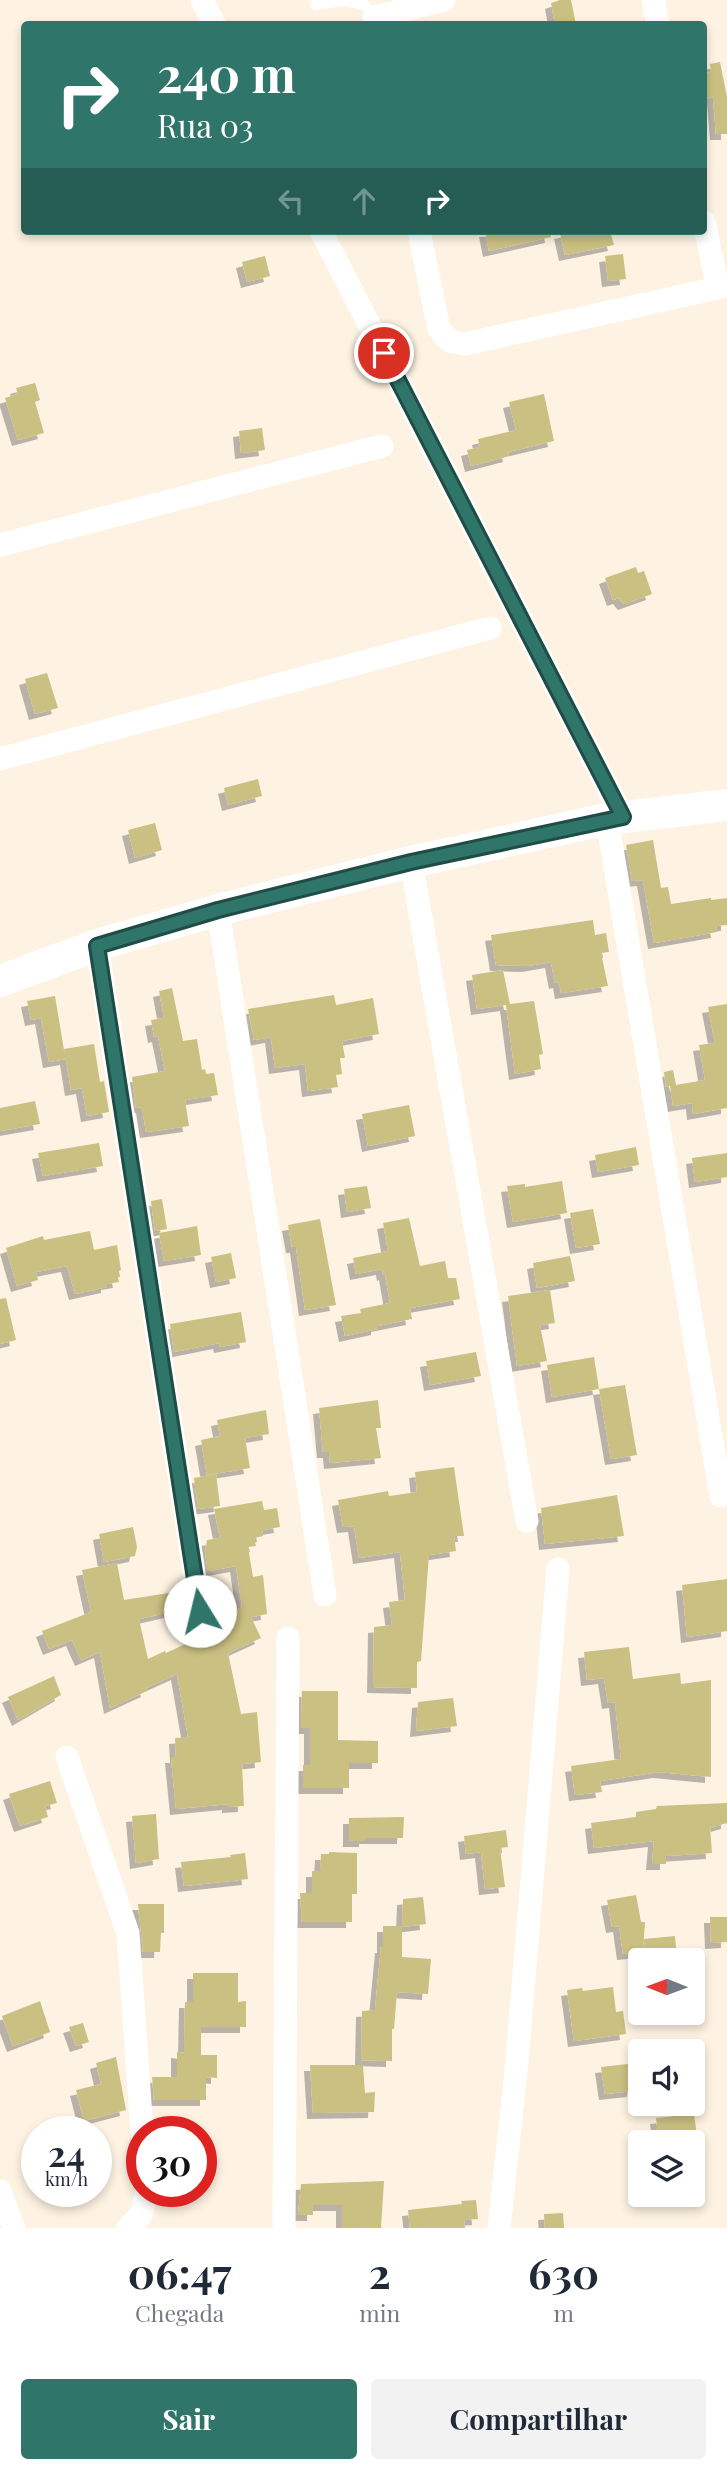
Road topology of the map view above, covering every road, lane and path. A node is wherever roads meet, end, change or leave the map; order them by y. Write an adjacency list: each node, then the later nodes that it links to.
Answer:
1 (202, 0): 5 (street)
2 (444, 0): 6 (street)
3 (653, 0): 7 (street)
4 (315, 5): 6 (lane)
5 (212, 21)
6 (375, 21)
7 (657, 21)
8 (707, 232): 11 (street)
9 (323, 235): 17 (street)
10 (420, 235): 11 (street)
11 (723, 287)
12 (382, 446): 13 (street)
13 (0, 545)
14 (490, 628): 15 (street)
15 (0, 759)
16 (727, 805): 17 (street)
17 (615, 818): 18 (street); 22 (street)
18 (411, 862): 19 (street); 23 (street)
19 (218, 910): 20 (street); 25 (street)
20 (97, 946): 21 (street); 26 (street)
21 (0, 981)
22 (722, 1496)
23 (527, 1521)
24 (558, 1569): 35 (street)
25 (325, 1595)
26 (200, 1611)
27 (289, 1638): 34 (street)
28 (67, 1757): 29 (street)
29 (141, 2116)
30 (0, 2191): 32 (street)
31 (143, 2207): 33 (street)
32 (14, 2228)
33 (128, 2228)
34 (284, 2228)
35 (499, 2228)

